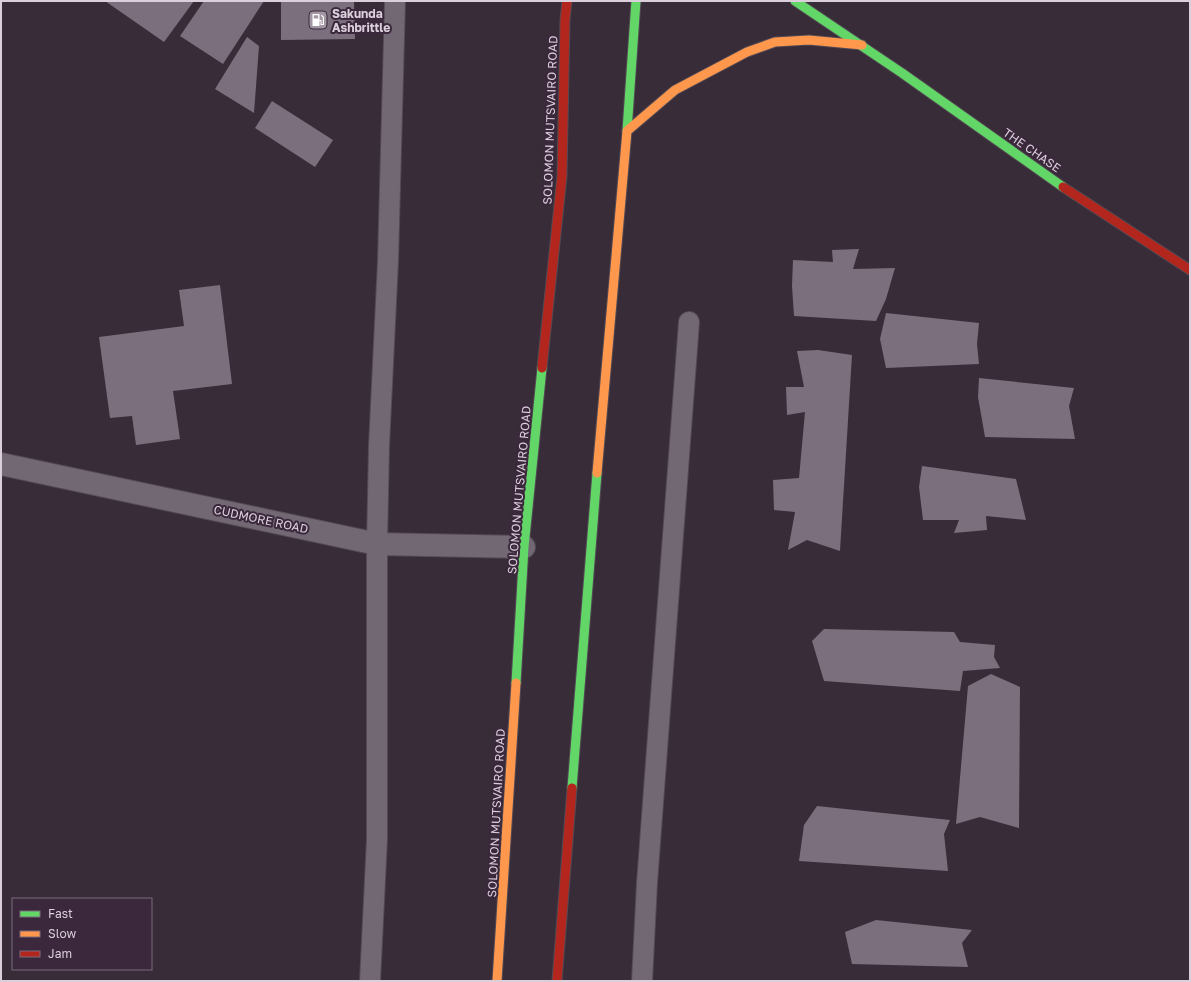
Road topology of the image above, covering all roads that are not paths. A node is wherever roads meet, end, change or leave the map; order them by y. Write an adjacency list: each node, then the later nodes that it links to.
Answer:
1 (395, 1): 12 (lane)
2 (557, 1): 6 (main road)
3 (567, 1): 6 (main road, SOLOMON MUTSVAIRO ROAD)
4 (636, 1): 8 (main road)
5 (795, 1): 7 (main road, THE CHASE)
6 (565, 20): 13 (main road, SOLOMON MUTSVAIRO ROAD)
7 (862, 46): 8 (main road); 9 (main road, THE CHASE)
8 (627, 131): 16 (main road)
9 (1190, 270)
10 (689, 322): 17 (lane)
11 (1, 464): 12 (street, CUDMORE ROAD)
12 (377, 544): 13 (street, CUDMORE ROAD); 14 (lane)
13 (524, 547): 15 (main road, SOLOMON MUTSVAIRO ROAD)
14 (370, 981)
15 (497, 981)
16 (557, 981)
17 (642, 981)

